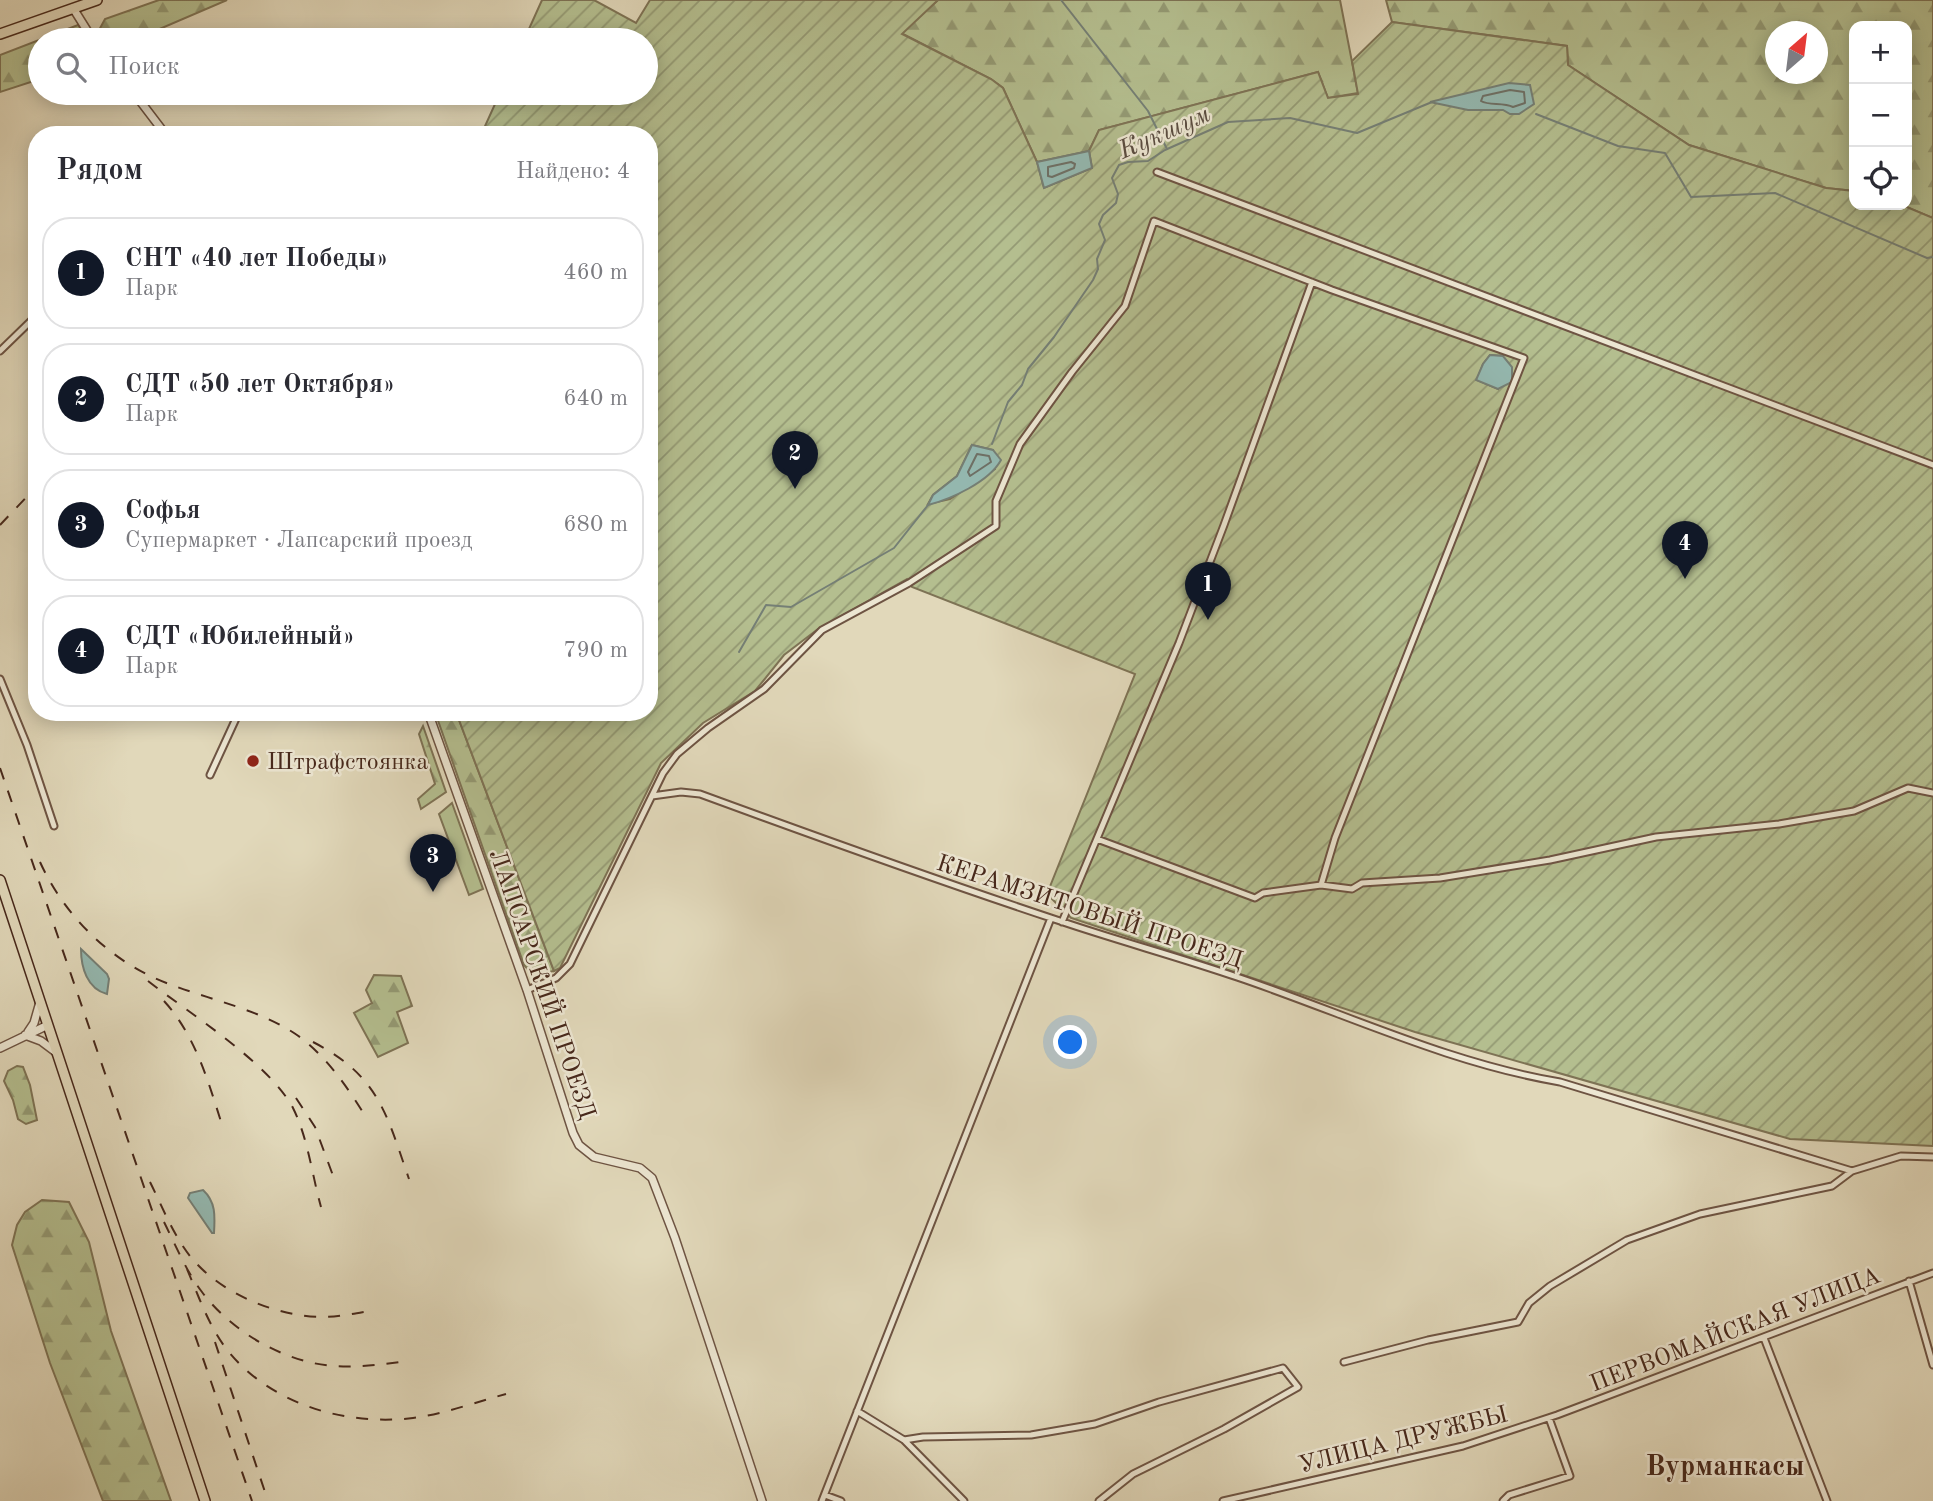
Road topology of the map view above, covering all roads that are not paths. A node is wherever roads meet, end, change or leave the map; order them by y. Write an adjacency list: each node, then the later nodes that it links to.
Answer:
1 (97, 0): 2 (main road)
2 (71, 4): 3 (street); 4 (main road)
3 (86, 28)
4 (0, 34)
5 (143, 105): 6 (street)
6 (159, 126)
7 (1157, 172): 11 (street)
8 (1312, 282): 17 (street); 19 (street); 21 (street)
9 (28, 324): 10 (street)
10 (0, 351)
11 (1933, 465)
12 (0, 679): 18 (street)
13 (235, 721): 15 (street)
14 (431, 721): 24 (street, ЛАПСАРСКИЙ ПРОЕЗД)
15 (210, 775)
16 (1933, 793): 21 (street)
17 (652, 796): 22 (street, КЕРАМЗИТОВЫЙ ПРОЕЗД); 24 (street)
18 (54, 826)
19 (1097, 839): 21 (street); 23 (street)
20 (0, 880): 25 (main road)
21 (1321, 885)
22 (1051, 918): 23 (street, КЕРАМЗИТОВЫЙ ПРОЕЗД); 37 (street)
23 (1062, 922): 31 (street, КЕРАМЗИТОВЫЙ ПРОЕЗД)
24 (527, 990): 42 (street, ЛАПСАРСКИЙ ПРОЕЗД)
25 (40, 1002): 26 (main road); 27 (street)
26 (48, 1025): 27 (street); 29 (main road)
27 (25, 1035): 28 (street); 29 (street)
28 (0, 1048)
29 (57, 1053): 41 (main road)
30 (1933, 1157): 31 (street)
31 (1852, 1171): 35 (street)
32 (1933, 1273): 33 (street, ПЕРВОМАЙСКАЯ УЛИЦА)
33 (1909, 1281): 34 (street, ПЕРВОМАЙСКАЯ УЛИЦА); 36 (street)
34 (1764, 1338): 38 (street, ПЕРВОМАЙСКАЯ УЛИЦА); 48 (street)
35 (1344, 1362)
36 (1933, 1365)
37 (857, 1410): 39 (street); 40 (street)
38 (1549, 1418): 46 (street, УЛИЦА ДРУЖБЫ); 47 (street)
39 (904, 1440): 44 (street); 45 (street)
40 (823, 1498): 43 (street)
41 (205, 1501)
42 (762, 1501)
43 (841, 1501)
44 (964, 1501)
45 (1099, 1501)
46 (1223, 1501)
47 (1503, 1501)
48 (1827, 1501)

